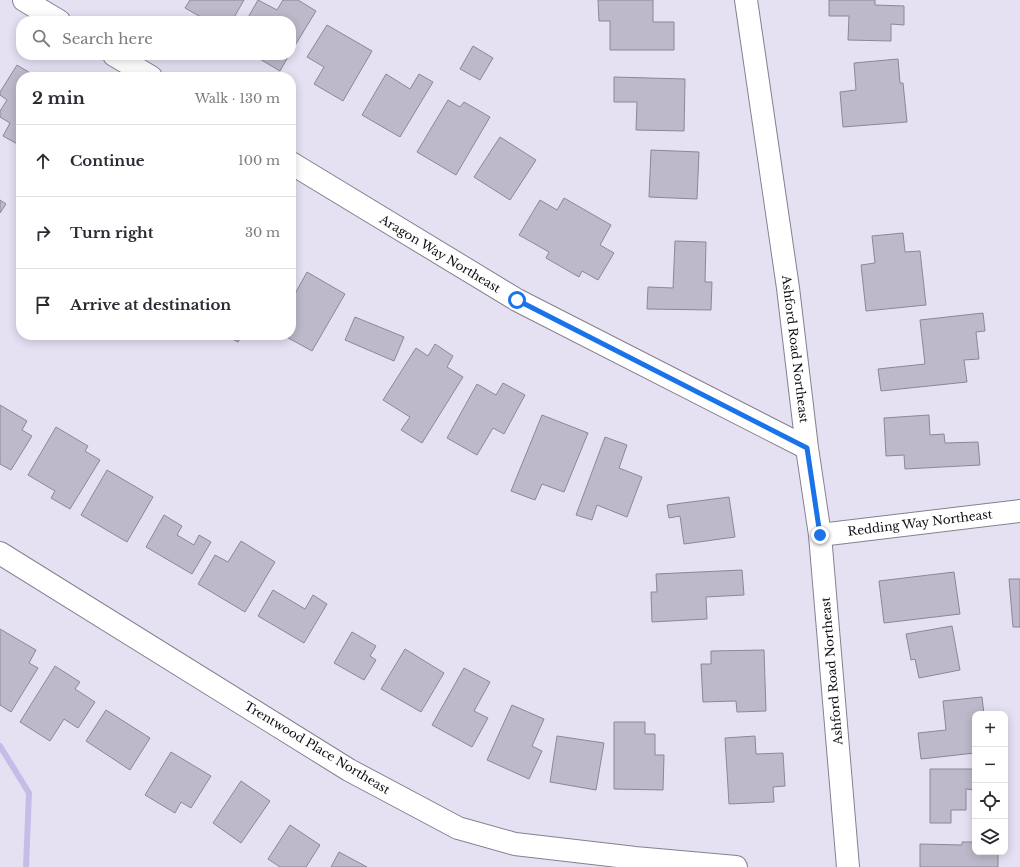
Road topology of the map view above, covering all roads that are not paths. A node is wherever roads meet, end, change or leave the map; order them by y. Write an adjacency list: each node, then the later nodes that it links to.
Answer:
1 (24, 0): 3 (street)
2 (746, 0): 7 (street, Ashford Road Northeast)
3 (51, 16)
4 (122, 60): 5 (street)
5 (142, 72)
6 (296, 166): 7 (street, Aragon Way Northeast)
7 (807, 448): 9 (street, Ashford Road Northeast)
8 (1020, 511): 9 (street, Redding Way Northeast)
9 (820, 535): 12 (street, Ashford Road Northeast)
10 (0, 553): 11 (street, Trentwood Place Northeast)
11 (736, 867)
12 (848, 867)

